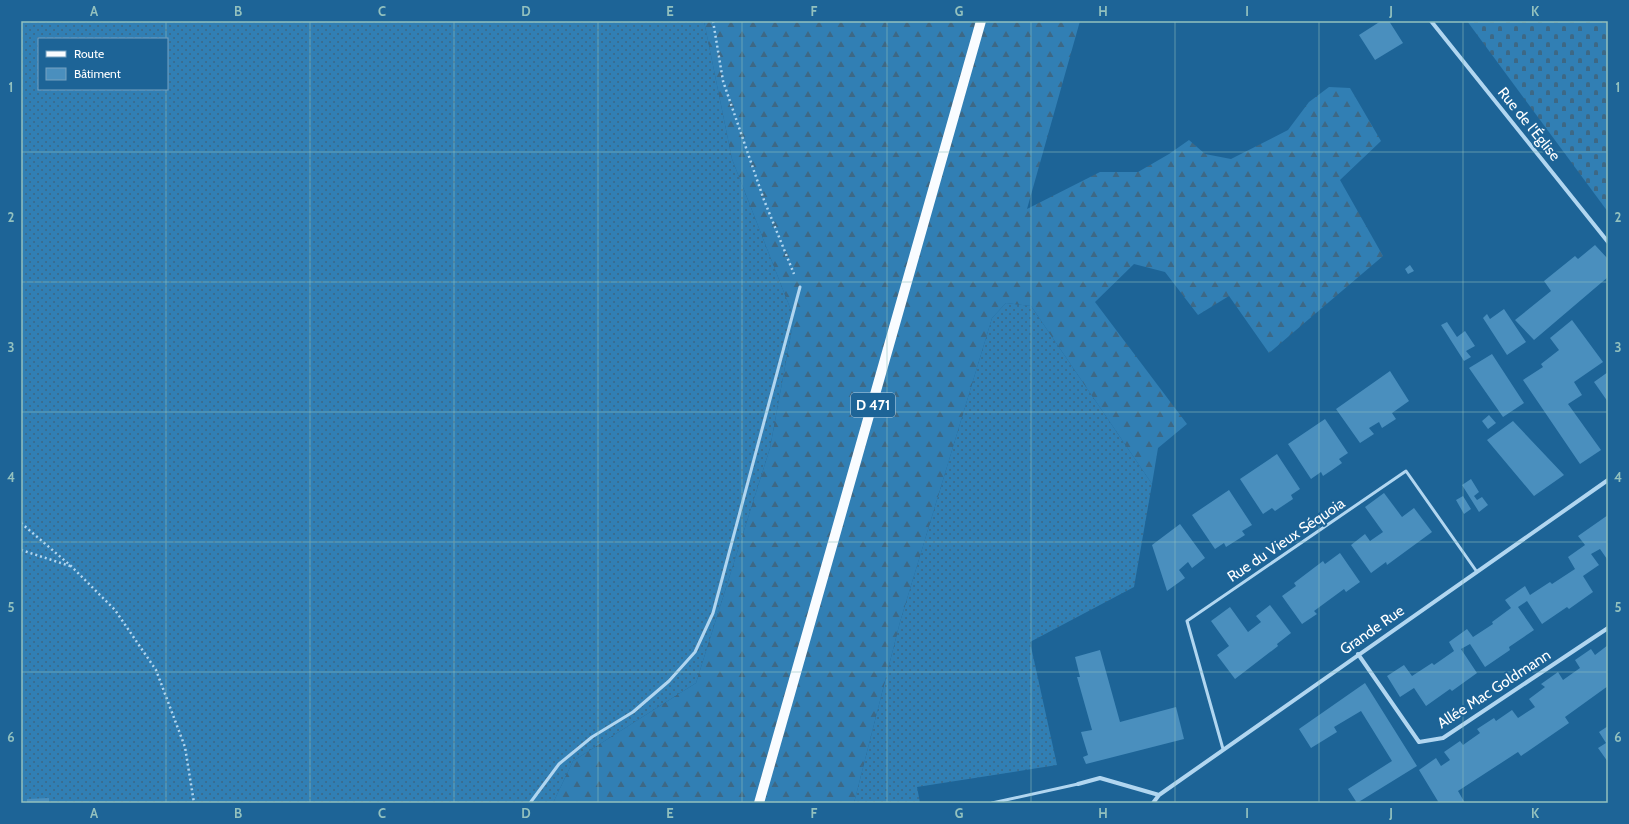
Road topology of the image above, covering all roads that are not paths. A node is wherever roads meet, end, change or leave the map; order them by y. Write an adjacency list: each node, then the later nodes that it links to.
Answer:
1 (981, 21): 13 (main road, D 471)
2 (1431, 21): 3 (street, Rue de l'Église)
3 (1608, 242)
4 (800, 288): 12 (lane)
5 (1608, 480): 6 (street, Grande Rue)
6 (1477, 572): 8 (street, Grande Rue); 9 (lane, Rue du Vieux Séquoia)
7 (1608, 628): 8 (street, Allée Mac Goldmann)
8 (1358, 654): 9 (street, Grande Rue)
9 (1223, 750): 11 (street, Grande Rue)
10 (1078, 784): 11 (street); 14 (lane)
11 (1159, 795): 15 (street, Grande Rue)
12 (530, 803)
13 (759, 803)
14 (992, 803)
15 (1154, 803)

